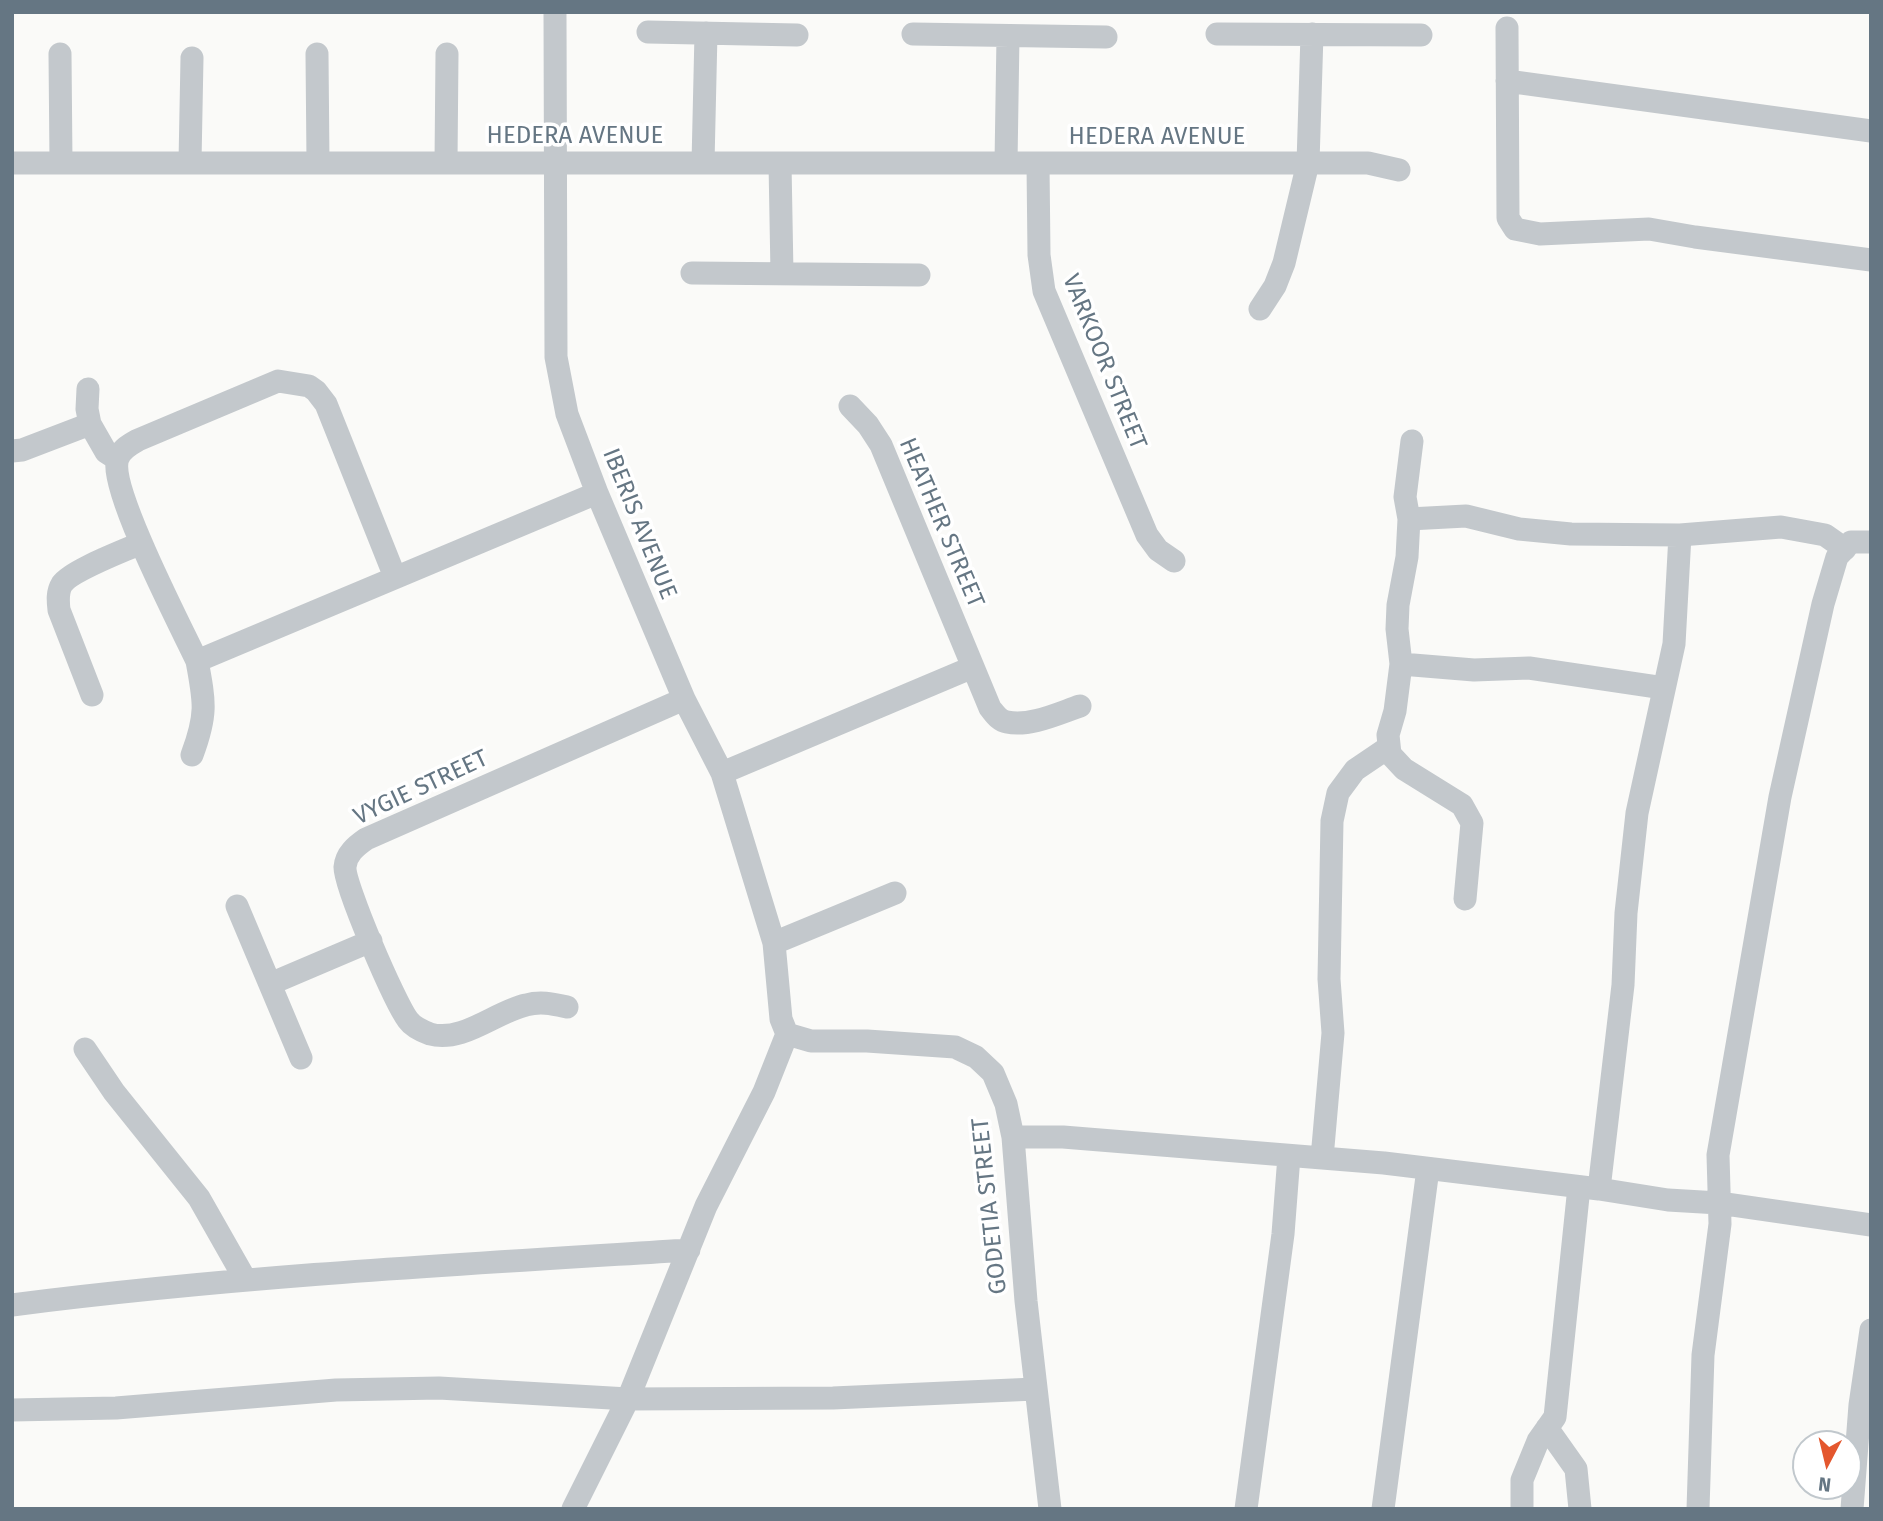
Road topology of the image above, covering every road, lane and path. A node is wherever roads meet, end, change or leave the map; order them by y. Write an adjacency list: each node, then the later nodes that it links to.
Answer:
1 (555, 12): 23 (street, IBERIS AVENUE)
2 (1507, 28): 16 (street)
3 (648, 32): 4 (street)
4 (706, 33): 8 (street); 24 (street)
5 (913, 34): 10 (street)
6 (1217, 34): 7 (street)
7 (1312, 34): 9 (street); 27 (street)
8 (797, 35)
9 (1422, 35)
10 (1008, 36): 11 (street); 26 (street)
11 (1107, 37)
12 (60, 54): 18 (street)
13 (317, 54): 20 (street)
14 (447, 54): 21 (street)
15 (192, 58): 19 (street)
16 (1507, 80): 17 (street); 30 (street)
17 (1871, 131)
18 (61, 162): 19 (street, HEDERA AVENUE); 22 (street, HEDERA AVENUE)
19 (190, 162): 20 (street, HEDERA AVENUE)
20 (318, 162): 21 (street, HEDERA AVENUE)
21 (446, 162): 23 (street, HEDERA AVENUE)
22 (12, 163)
23 (555, 163): 24 (street, HEDERA AVENUE); 41 (street, IBERIS AVENUE)
24 (703, 163): 25 (street, HEDERA AVENUE)
25 (780, 163): 26 (street, HEDERA AVENUE); 32 (street)
26 (1006, 163): 28 (street, HEDERA AVENUE)
27 (1308, 163): 28 (street, HEDERA AVENUE); 29 (street, HEDERA AVENUE); 34 (street)
28 (1038, 164): 47 (street, VARKOOR STREET)
29 (1399, 170)
30 (1871, 260)
31 (692, 273): 32 (street)
32 (782, 274): 33 (street)
33 (919, 275)
34 (1260, 309)
35 (88, 389): 37 (street)
36 (850, 406): 51 (street, HEATHER STREET)
37 (90, 424): 39 (street); 40 (street)
38 (1412, 441): 42 (street)
39 (12, 451)
40 (117, 459): 45 (street); 48 (street)
41 (597, 494): 48 (street); 54 (street, IBERIS AVENUE)
42 (1409, 519): 43 (street); 50 (street)
43 (1680, 535): 46 (street); 52 (street)
44 (1871, 542): 46 (street)
45 (141, 543): 49 (street); 53 (street)
46 (1845, 549): 74 (street)
47 (1174, 561)
48 (395, 577): 49 (street)
49 (197, 662): 57 (street)
50 (1401, 664): 52 (street); 56 (street)
51 (973, 667): 55 (street, HEATHER STREET); 58 (street)
52 (1664, 688): 73 (street)
53 (92, 695)
54 (684, 699): 58 (street, IBERIS AVENUE); 62 (street, VYGIE STREET)
55 (1080, 706)
56 (1389, 747): 60 (street); 71 (street)
57 (192, 755)
58 (722, 773): 63 (street, IBERIS AVENUE)
59 (895, 893): 63 (street)
60 (1465, 899)
61 (237, 906): 64 (street)
62 (371, 941): 64 (street); 65 (street, VYGIE STREET)
63 (774, 943): 66 (street, IBERIS AVENUE)
64 (270, 984): 68 (street)
65 (568, 1007)
66 (787, 1034): 69 (street, GODETIA STREET); 76 (street)
67 (85, 1049): 77 (street)
68 (301, 1058)
69 (1013, 1137): 70 (street); 80 (street, GODETIA STREET)
70 (1289, 1156): 71 (street); 86 (street)
71 (1322, 1158): 72 (street)
72 (1428, 1169): 73 (street); 87 (street)
73 (1589, 1188): 74 (street); 83 (street)
74 (1719, 1203): 75 (street); 90 (street)
75 (1871, 1225)
76 (689, 1250): 77 (street); 81 (street)
77 (245, 1279): 78 (street)
78 (12, 1305)
79 (1871, 1330): 91 (street)
80 (1035, 1389): 81 (street); 85 (street, GODETIA STREET)
81 (628, 1399): 82 (street); 84 (street)
82 (12, 1410)
83 (1547, 1428): 88 (street); 89 (street)
84 (573, 1509)
85 (1050, 1509)
86 (1246, 1509)
87 (1383, 1509)
88 (1522, 1509)
89 (1580, 1509)
90 (1698, 1509)
91 (1852, 1509)

